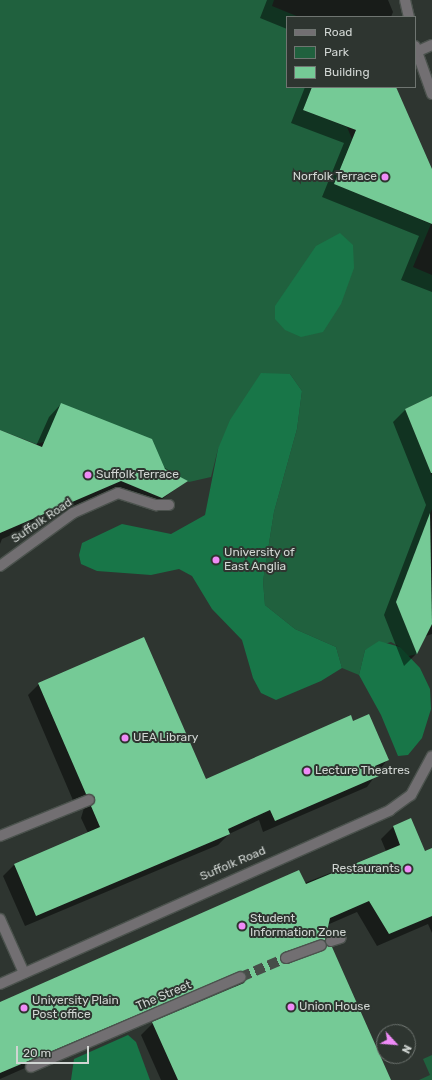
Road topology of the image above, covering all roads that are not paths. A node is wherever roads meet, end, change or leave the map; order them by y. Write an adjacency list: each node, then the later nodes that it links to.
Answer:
1 (406, 0): 2 (street)
2 (409, 16)
3 (432, 45): 4 (street)
4 (416, 49): 5 (street)
5 (432, 94)
6 (169, 504): 7 (street, Suffolk Road)
7 (0, 566)
8 (432, 756): 14 (street, Suffolk Road)
9 (89, 800): 10 (street)
10 (0, 836)
11 (0, 920): 14 (street)
12 (341, 938): 13 (street)
13 (286, 958)
14 (24, 973): 16 (street, Suffolk Road)
15 (241, 977): 17 (street, The Street)
16 (0, 984)
17 (30, 1067)

